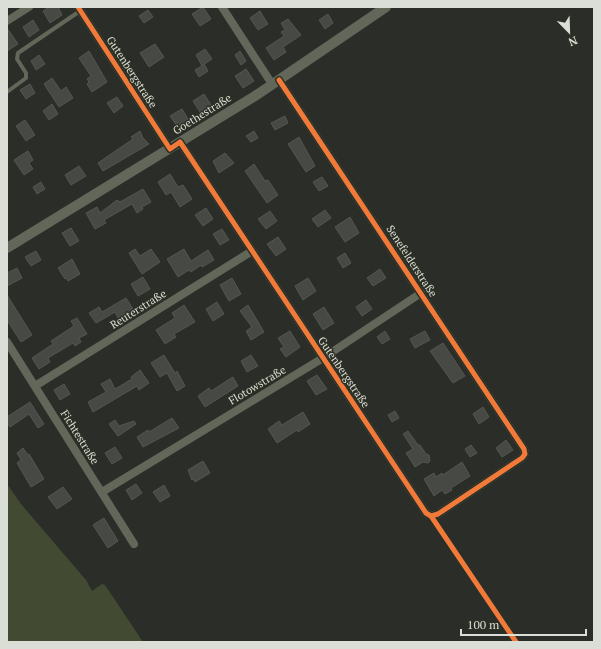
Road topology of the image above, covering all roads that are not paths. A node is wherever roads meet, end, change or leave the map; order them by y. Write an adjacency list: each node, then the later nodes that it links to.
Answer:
1 (29, 7): 5 (street)
2 (222, 7): 6 (street, Senefelderstraße)
3 (380, 8): 6 (street, Goethestraße)
4 (79, 9): 7 (lane, Gutenbergstraße); 9 (street, Gutenbergstraße)
5 (7, 21)
6 (276, 82): 8 (street, Goethestraße); 12 (street, Senefelderstraße)
7 (7, 92)
8 (180, 142): 9 (street, Goethestraße); 11 (street, Gutenbergstraße)
9 (170, 149): 10 (street, Goethestraße)
10 (7, 248)
11 (252, 251): 14 (street, Gutenbergstraße); 15 (street, Reuterstraße)
12 (421, 293): 14 (street, Flotowstraße); 16 (street, Senefelderstraße)
13 (7, 342): 15 (street, Fichtestraße)
14 (323, 358): 16 (street, Gutenbergstraße); 17 (street, Flotowstraße)
15 (35, 386): 17 (street, Fichtestraße)
16 (525, 454)
17 (102, 492): 18 (street, Fichtestraße)
18 (134, 544)

